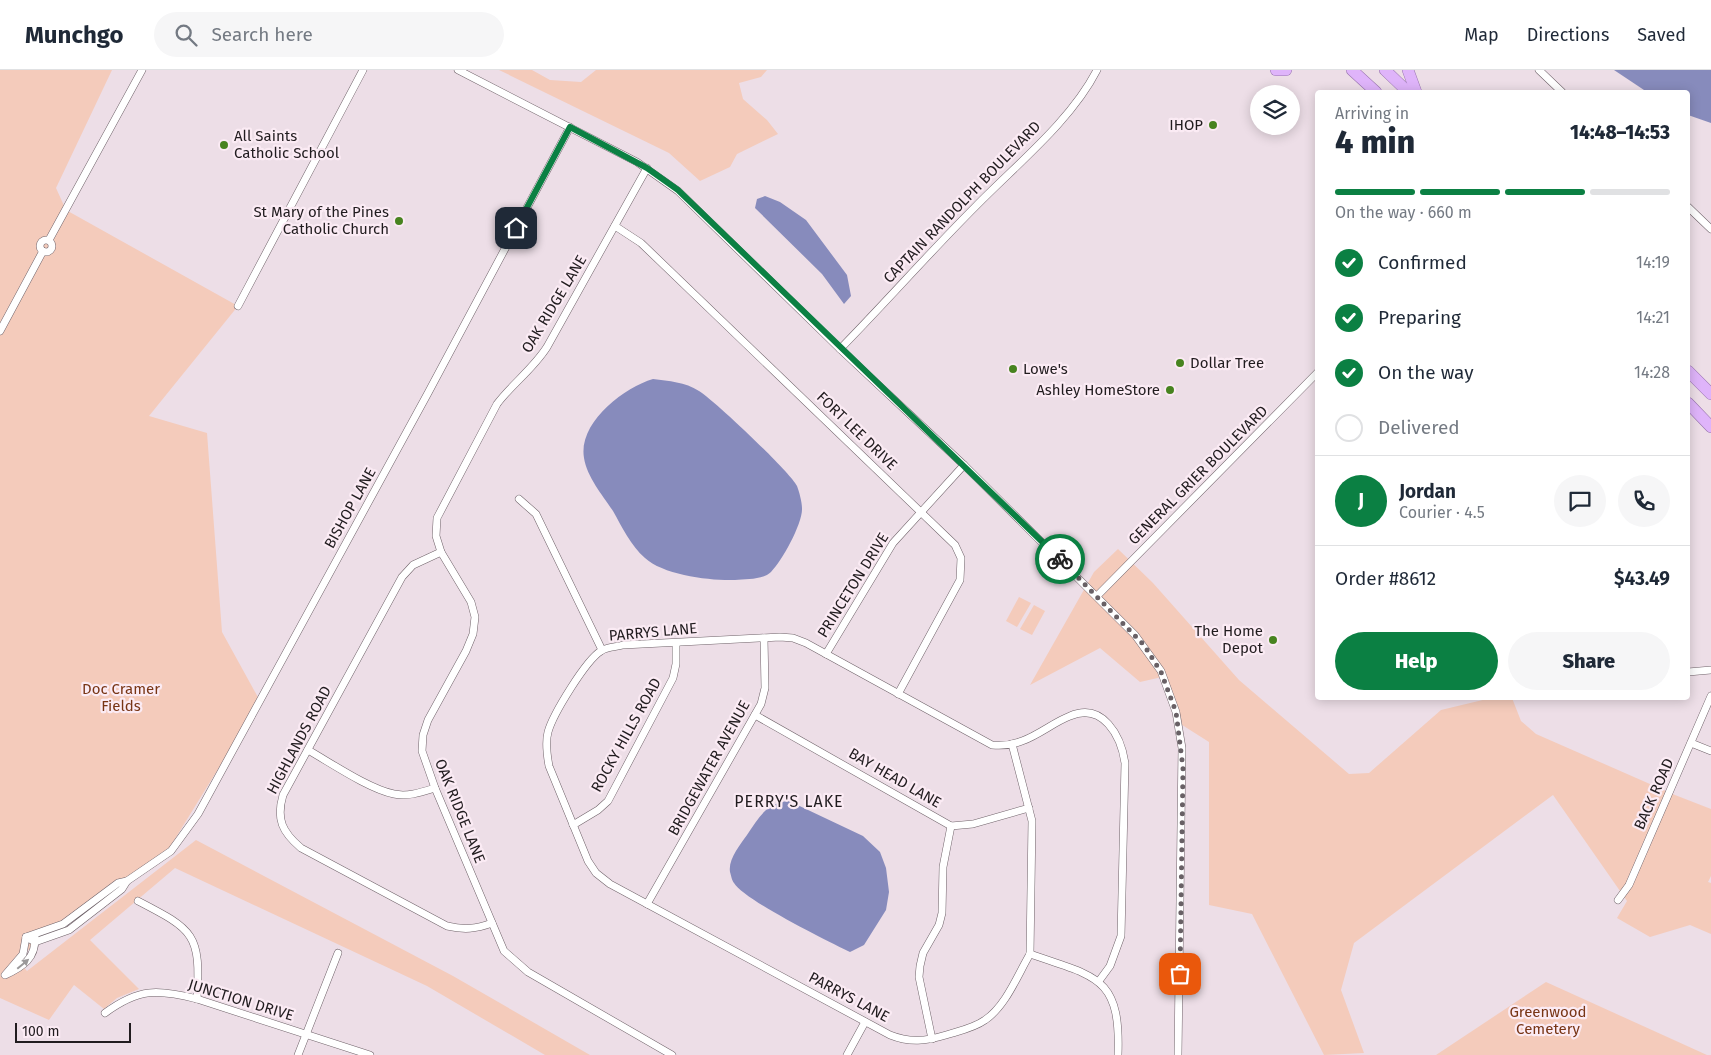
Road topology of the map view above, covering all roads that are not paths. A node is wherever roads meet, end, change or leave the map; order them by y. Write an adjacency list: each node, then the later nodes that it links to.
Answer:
1 (142, 70): 21 (street)
2 (364, 70): 20 (street)
3 (458, 70): 15 (street)
4 (1097, 70): 22 (street, CAPTAIN RANDOLPH BOULEVARD)
5 (1276, 70): 6 (highway)
6 (1286, 70)
7 (1352, 70): 11 (highway)
8 (1385, 70): 12 (highway)
9 (1408, 70): 13 (highway)
10 (1539, 70): 14 (street)
11 (1374, 90)
12 (1406, 90)
13 (1415, 90)
14 (1560, 90)
15 (570, 127): 16 (street); 50 (street, BISHOP LANE)
16 (647, 168): 18 (street, OAK RIDGE LANE); 22 (street)
17 (1690, 209): 19 (street)
18 (615, 226): 30 (street, FORT LEE DRIVE); 31 (street, OAK RIDGE LANE)
19 (1711, 229)
20 (238, 306)
21 (0, 331)
22 (840, 349): 28 (street)
23 (1690, 373): 25 (highway)
24 (1315, 375): 32 (street, GENERAL GRIER BOULEVARD)
25 (1711, 393)
26 (1690, 405): 27 (highway)
27 (1711, 427)
28 (964, 465): 30 (street, PRINCETON DRIVE); 32 (street)
29 (520, 499): 35 (street)
30 (921, 512): 36 (street, PRINCETON DRIVE); 39 (street, FORT LEE DRIVE)
31 (441, 552): 44 (street, HIGHLANDS ROAD); 46 (street, OAK RIDGE LANE)
32 (1097, 596): 72 (street)
33 (764, 638): 34 (street, PARRYS LANE); 36 (street, PARRYS LANE); 41 (street, BRIDGEWATER AVENUE)
34 (676, 643): 35 (street, PARRYS LANE); 48 (street, ROCKY HILLS ROAD)
35 (602, 650): 48 (street, PARRYS LANE)
36 (826, 654): 39 (street, PARRYS LANE)
37 (1711, 670): 38 (street)
38 (1690, 672)
39 (898, 694): 43 (street, PARRYS LANE)
40 (1711, 696): 42 (street, BACK ROAD)
41 (755, 715): 49 (street, BAY HEAD LANE); 53 (street, BRIDGEWATER AVENUE)
42 (1691, 742): 45 (street); 51 (street, BACK ROAD)
43 (1012, 744): 47 (street); 61 (street, PARRYS LANE)
44 (308, 750): 46 (street); 54 (street, HIGHLANDS ROAD)
45 (1711, 751)
46 (435, 788): 54 (street, OAK RIDGE LANE)
47 (1029, 808): 49 (street, BAY HEAD LANE); 59 (street)
48 (573, 825): 53 (street, PARRYS LANE)
49 (951, 826): 66 (street)
50 (127, 881): 55 (street, BISHOP LANE); 57 (street, BISHOP LANE)
51 (1618, 900)
52 (138, 901): 62 (street)
53 (648, 904): 64 (street, PARRYS LANE)
54 (492, 923): 69 (street, OAK RIDGE LANE)
55 (35, 932): 56 (street, BISHOP LANE); 57 (street)
56 (26, 938): 57 (street); 60 (street)
57 (35, 942): 60 (street, one-way to 57)
58 (338, 953): 65 (street)
59 (1030, 954): 61 (street); 66 (street, PARRYS LANE)
60 (3, 977)
61 (1099, 981): 71 (street)
62 (197, 999): 63 (street, JUNCTION DRIVE); 65 (street, JUNCTION DRIVE)
63 (105, 1013)
64 (865, 1022): 66 (street, PARRYS LANE); 70 (street)
65 (304, 1034): 67 (street); 68 (street, JUNCTION DRIVE)
66 (932, 1039)
67 (298, 1055)
68 (370, 1055)
69 (672, 1055)
70 (847, 1055)
71 (1118, 1055)
72 (1178, 1055)

